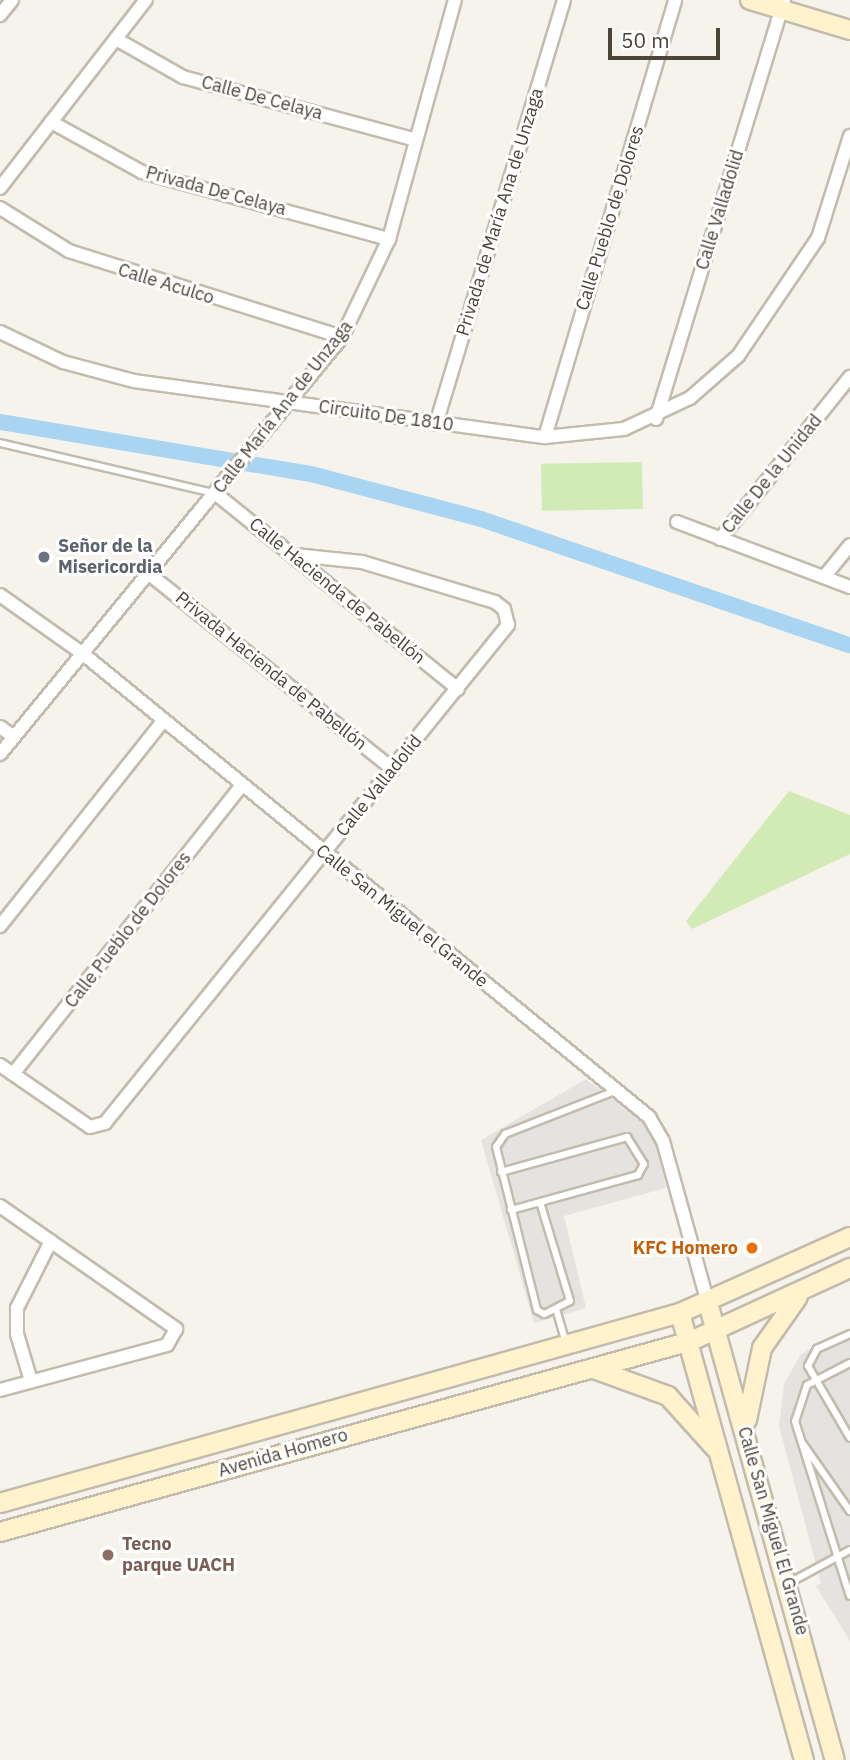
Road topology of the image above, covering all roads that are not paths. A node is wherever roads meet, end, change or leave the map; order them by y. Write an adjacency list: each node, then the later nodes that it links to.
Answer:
1 (12, 0): 8 (street)
2 (146, 0): 10 (street)
3 (455, 0): 13 (street, Calle María Ana de Unzaga)
4 (564, 0): 23 (street, Privada de María Ana de Unzaga)
5 (675, 0): 24 (street, Calle Pueblo de Dolores)
6 (750, 0): 7 (main road)
7 (783, 5): 9 (main road); 22 (street, Calle Valladolid)
8 (0, 15)
9 (850, 30)
10 (116, 39): 11 (street); 13 (street, Calle De Celaya)
11 (51, 122): 15 (street); 17 (street, Privada De Celaya)
12 (850, 136): 14 (street)
13 (416, 140): 17 (street, Calle María Ana de Unzaga)
14 (848, 153): 22 (street)
15 (0, 188)
16 (0, 208): 19 (street, Calle Aculco)
17 (389, 239): 19 (street, Calle María Ana de Unzaga)
18 (0, 332): 21 (street, Circuito De 1810)
19 (342, 337): 21 (street, Calle María Ana de Unzaga)
20 (850, 377): 28 (street, Calle De la Unidad)
21 (291, 402): 23 (street, Circuito De 1810); 26 (street, Calle María Ana de Unzaga)
22 (656, 419): 24 (street, Circuito De 1810)
23 (436, 424): 24 (street, Circuito De 1810)
24 (545, 437)
25 (0, 443): 26 (lane)
26 (215, 493): 30 (street, Calle Hacienda de Pabellón); 31 (street, Calle María Ana de Unzaga)
27 (677, 522): 28 (street)
28 (720, 538): 32 (street)
29 (850, 545): 32 (street)
30 (295, 555): 36 (street, Calle Hacienda de Pabellón); 36 (street, Calle Valladolid)
31 (148, 573): 35 (street, Calle María Ana de Unzaga); 41 (street, Privada Hacienda de Pabellón)
32 (824, 577): 33 (street)
33 (850, 587)
34 (0, 595): 35 (street, Calle San Miguel el Grande)
35 (82, 653): 37 (street, Calle San Miguel el Grande); 39 (street, Calle María Ana de Unzaga)
36 (458, 689): 41 (street, Calle Valladolid)
37 (163, 721): 42 (street, Calle San Miguel el Grande); 44 (street)
38 (0, 727): 39 (street)
39 (13, 736): 40 (street, Calle María Ana de Unzaga)
40 (0, 754)
41 (393, 769): 43 (street, Calle Valladolid)
42 (242, 785): 43 (street, Calle San Miguel el Grande); 46 (street, Calle Pueblo de Dolores)
43 (324, 853): 46 (street, Calle Valladolid); 47 (street, Calle San Miguel el Grande)
44 (0, 926)
45 (0, 1065): 46 (street)
46 (13, 1074)
47 (616, 1091): 48 (lane); 56 (street, Calle San Miguel el Grande)
48 (500, 1172): 49 (lane); 51 (lane)
49 (540, 1202): 51 (lane); 57 (lane)
50 (0, 1206): 53 (street)
51 (511, 1210): 57 (lane)
52 (850, 1237): 56 (main road)
53 (51, 1241): 66 (street); 66 (street)
54 (850, 1268): 55 (main road)
55 (803, 1291): 59 (main road); 68 (main road)
56 (708, 1303): 58 (main road, Avenida Homero); 59 (main road, Calle San Miguel El Grande)
57 (556, 1312): 62 (lane)
58 (680, 1313): 61 (main road, Calle San Miguel El Grande); 62 (main road, Avenida Homero)
59 (719, 1332): 61 (main road, Avenida Homero); 68 (main road, Calle San Miguel El Grande)
60 (850, 1334): 65 (lane)
61 (691, 1341): 64 (main road, Avenida Homero); 71 (main road, Calle San Miguel El Grande)
62 (566, 1345): 72 (main road, Avenida Homero)
63 (850, 1363): 65 (lane)
64 (587, 1368): 71 (main road); 74 (main road, Avenida Homero)
65 (813, 1380): 69 (lane); 70 (lane)
66 (31, 1381): 67 (street)
67 (0, 1390)
68 (746, 1434): 77 (main road, Calle San Miguel El Grande)
69 (850, 1438)
70 (799, 1439): 73 (lane); 76 (lane)
71 (720, 1453): 79 (main road, Calle San Miguel El Grande)
72 (0, 1500)
73 (850, 1511)
74 (0, 1532)
75 (850, 1550): 76 (lane)
76 (834, 1559): 77 (lane); 78 (lane)
77 (789, 1583): 80 (main road, Calle San Miguel El Grande)
78 (850, 1595)
79 (804, 1760)
80 (835, 1760)

